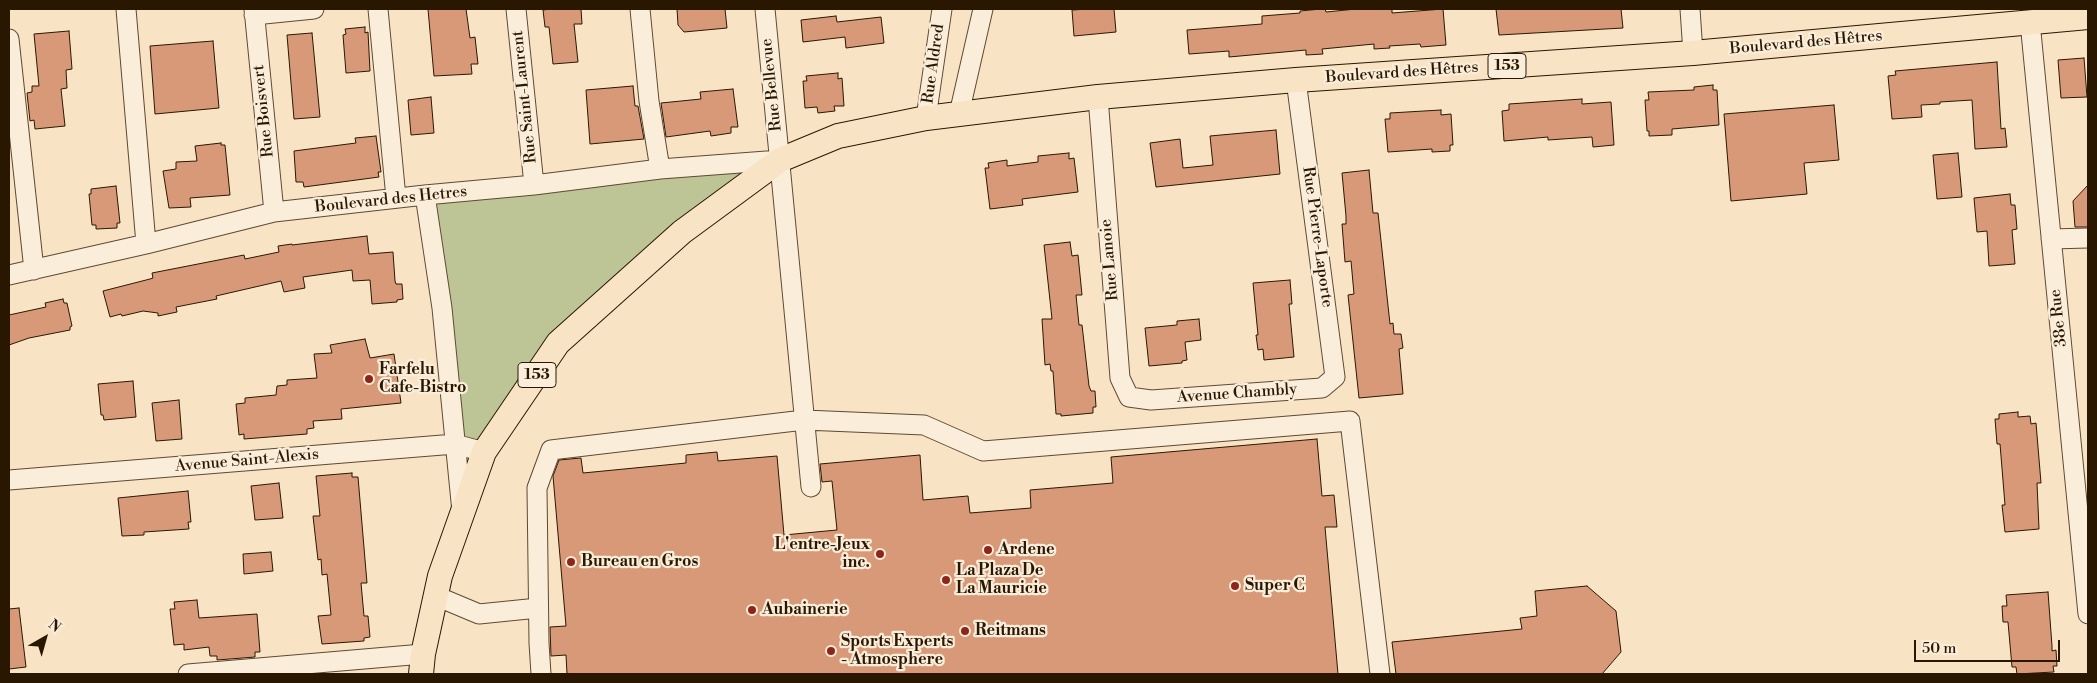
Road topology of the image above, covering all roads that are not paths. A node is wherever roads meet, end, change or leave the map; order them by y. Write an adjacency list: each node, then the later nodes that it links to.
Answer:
1 (126, 9): 27 (street)
2 (314, 9): 10 (street)
3 (378, 9): 23 (street)
4 (516, 9): 21 (street, Rue Saint-Laurent)
5 (640, 9): 20 (street)
6 (765, 9): 19 (street, Rue Bellevue)
7 (942, 9): 18 (street, Rue Aldred)
8 (983, 9): 17 (street, Rue Aldred)
9 (1690, 9): 14 (street)
10 (254, 12): 24 (street, Rue Boisvert)
11 (2088, 17): 12 (main road, Boulevard des Hêtres / 153)
12 (2030, 22): 14 (main road, Boulevard des Hêtres / 153); 26 (street, 38e Rue)
13 (9, 39): 28 (street)
14 (1693, 53): 15 (main road, Boulevard des Hêtres / 153)
15 (1296, 80): 16 (main road, Boulevard des Hêtres / 153); 30 (street, Rue Pierre-Laporte)
16 (1098, 97): 17 (main road, Boulevard des Hêtres / 153); 31 (street, Rue Lanoie)
17 (959, 114): 18 (main road, Boulevard des Hêtres / 153)
18 (926, 118): 19 (main road, 153)
19 (780, 160): 20 (street, Boulevard des Hetres); 32 (street, Rue Bellevue); 34 (main road, 153)
20 (660, 169): 21 (street, Boulevard des Hetres)
21 (534, 185): 22 (street, Boulevard des Hetres)
22 (426, 195): 23 (street, Boulevard des Hetres); 33 (street)
23 (396, 198): 24 (street, Boulevard des Hetres)
24 (274, 212): 27 (street, Boulevard des Hetres)
25 (2088, 238): 26 (street)
26 (2051, 239): 35 (street, 38e Rue)
27 (146, 244): 28 (street, Boulevard des Hetres)
28 (34, 270): 29 (street, Boulevard des Hetres)
29 (9, 275)
30 (1322, 388): 31 (street, Avenue Chambly)
31 (1151, 400)
32 (804, 420): 37 (street, Rue Bellevue); 40 (street); 45 (street)
33 (455, 444): 34 (street, Avenue Saint-Alexis); 36 (street, Avenue Saint-Alexis); 38 (street)
34 (484, 452): 38 (main road, 153)
35 (2081, 461): 41 (street, 38e Rue)
36 (9, 480)
37 (811, 487)
38 (462, 513): 39 (main road, 153)
39 (436, 596): 40 (street); 42 (main road, 153)
40 (538, 608): 44 (street)
41 (2088, 614)
42 (422, 664): 43 (street)
43 (188, 674)
44 (541, 674)
45 (1380, 674)

